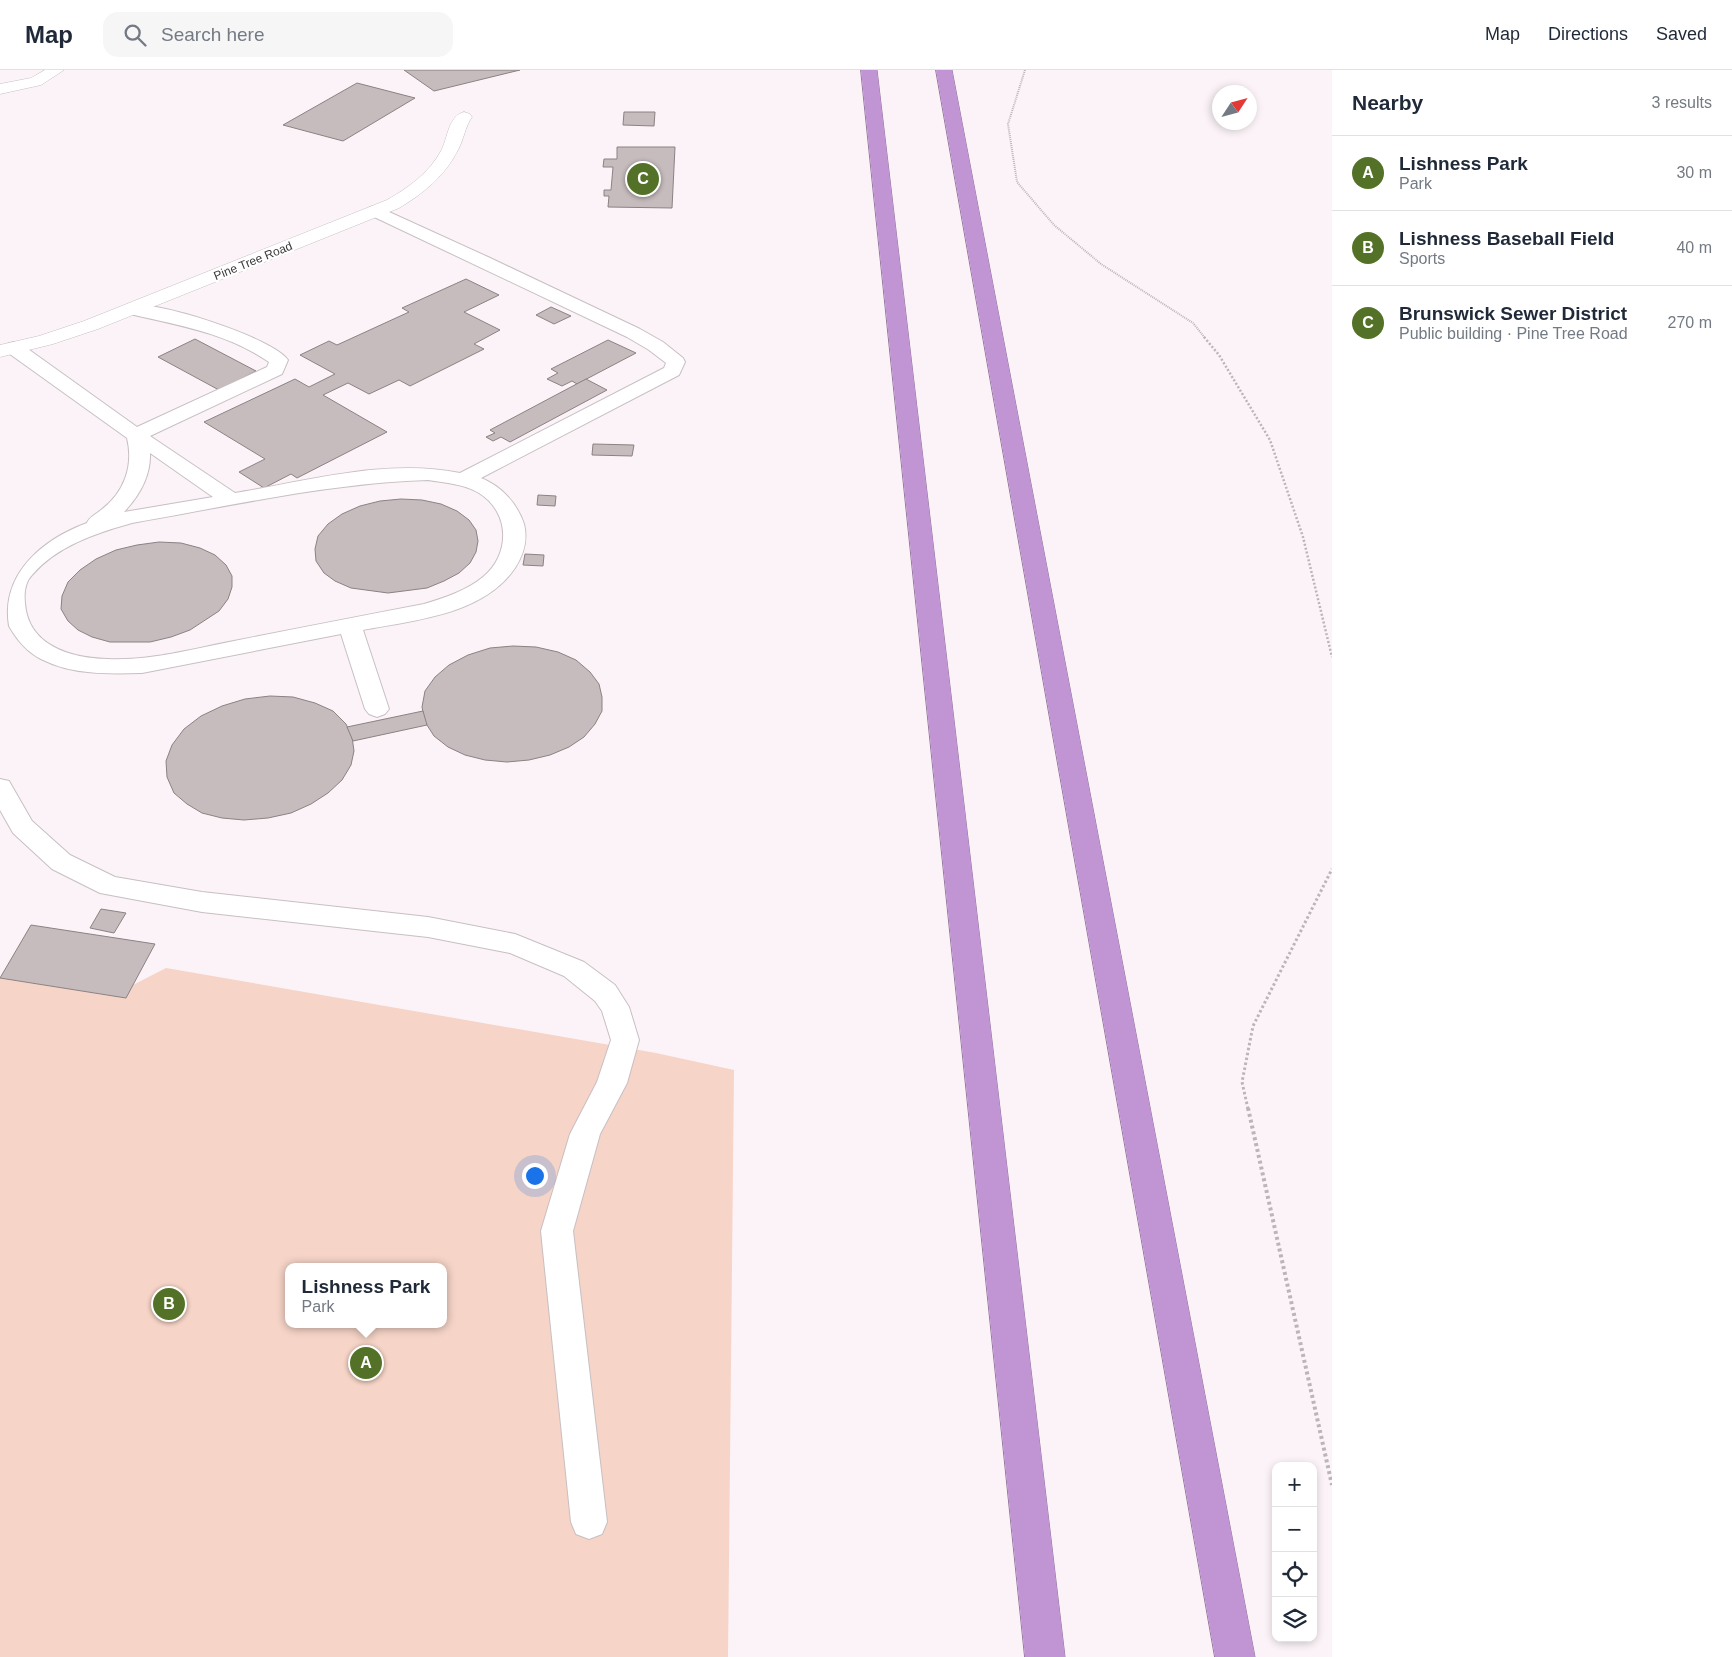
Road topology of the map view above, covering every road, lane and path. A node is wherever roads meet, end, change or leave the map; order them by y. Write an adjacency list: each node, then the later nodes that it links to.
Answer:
1 (56, 70): 5 (street)
2 (869, 70): 23 (highway)
3 (944, 70): 24 (highway)
4 (1025, 70): 17 (path)
5 (0, 89)
6 (464, 117): 7 (street, Pine Tree Road)
7 (376, 211): 8 (street, Pine Tree Road); 11 (lane)
8 (132, 309): 9 (street, Pine Tree Road); 10 (lane)
9 (7, 350): 10 (lane)
10 (136, 435): 12 (lane); 13 (lane)
11 (462, 480): 12 (lane); 16 (lane)
12 (232, 500): 13 (lane)
13 (67, 537): 14 (lane)
14 (21, 573): 15 (lane); 16 (lane)
15 (0, 588)
16 (350, 625): 18 (lane)
17 (1332, 657)
18 (377, 709)
19 (0, 787): 22 (lane)
20 (1332, 870): 21 (path)
21 (1332, 1485)
22 (589, 1522)
23 (1045, 1657)
24 (1235, 1657)

